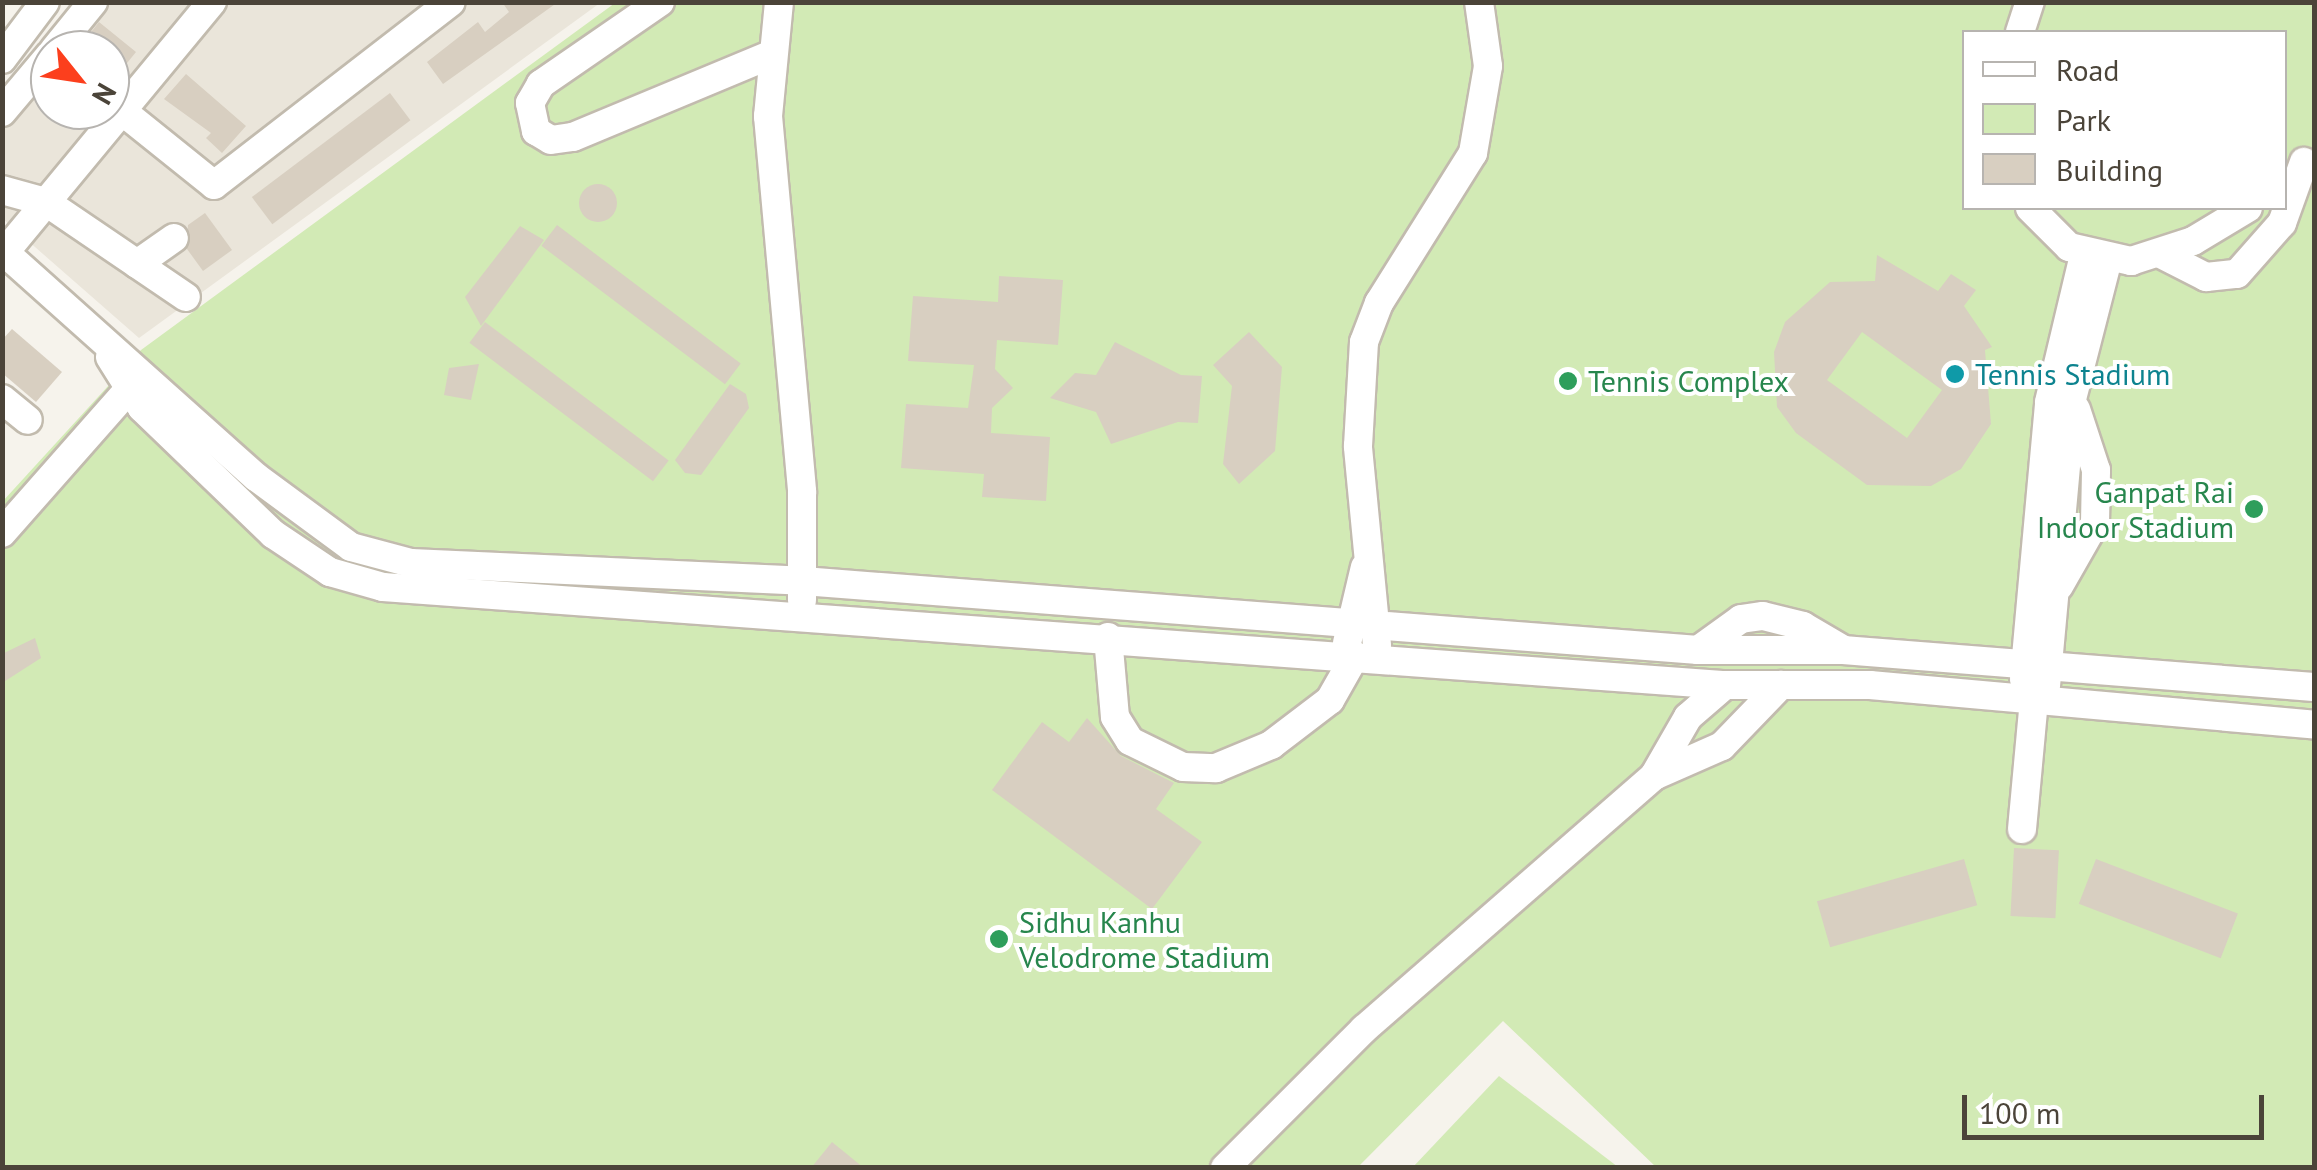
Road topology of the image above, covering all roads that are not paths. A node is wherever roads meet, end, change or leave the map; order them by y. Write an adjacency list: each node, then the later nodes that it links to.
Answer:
1 (45, 2): 12 (street)
2 (94, 2): 9 (street)
3 (212, 2): 14 (street)
4 (451, 2): 16 (street)
5 (660, 2): 11 (street)
6 (779, 2): 11 (street)
7 (1478, 2): 39 (street)
8 (2030, 2): 10 (street)
9 (70, 30)
10 (2021, 30)
11 (770, 55): 36 (street)
12 (2, 59)
13 (30, 78): 15 (street)
14 (130, 100)
15 (2, 112)
16 (130, 116)
17 (105, 130): 20 (street)
18 (2301, 165): 21 (street)
19 (2, 190): 20 (street)
20 (46, 202): 28 (street); 29 (street)
21 (2287, 208)
22 (2033, 210): 27 (street)
23 (2244, 210): 26 (street)
24 (2287, 210): 26 (street)
25 (174, 238): 29 (street)
26 (2159, 253): 27 (street)
27 (2096, 257): 45 (street); 45 (street)
28 (7, 261): 31 (street)
29 (137, 264): 30 (street)
30 (186, 297)
31 (101, 342): 32 (street); 36 (street)
32 (129, 390): 35 (street); 37 (street)
33 (2, 398): 34 (street)
34 (28, 420)
35 (2, 533)
36 (803, 582): 37 (street); 39 (street)
37 (801, 616): 40 (street)
38 (1741, 619): 41 (street); 42 (street); 43 (street)
39 (1364, 626): 41 (street); 44 (street)
40 (1108, 637): 44 (street); 44 (street)
41 (1698, 650): 42 (street)
42 (1748, 650): 43 (street)
43 (1843, 650): 45 (street)
44 (1359, 657): 46 (street)
45 (2037, 666): 48 (street); 49 (street)
46 (1726, 685): 47 (street); 51 (street)
47 (1781, 685): 49 (street); 51 (street)
48 (2314, 686)
49 (2034, 700): 50 (street); 52 (street)
50 (2314, 725)
51 (1654, 776): 53 (street)
52 (2022, 830)
53 (1225, 1168)

